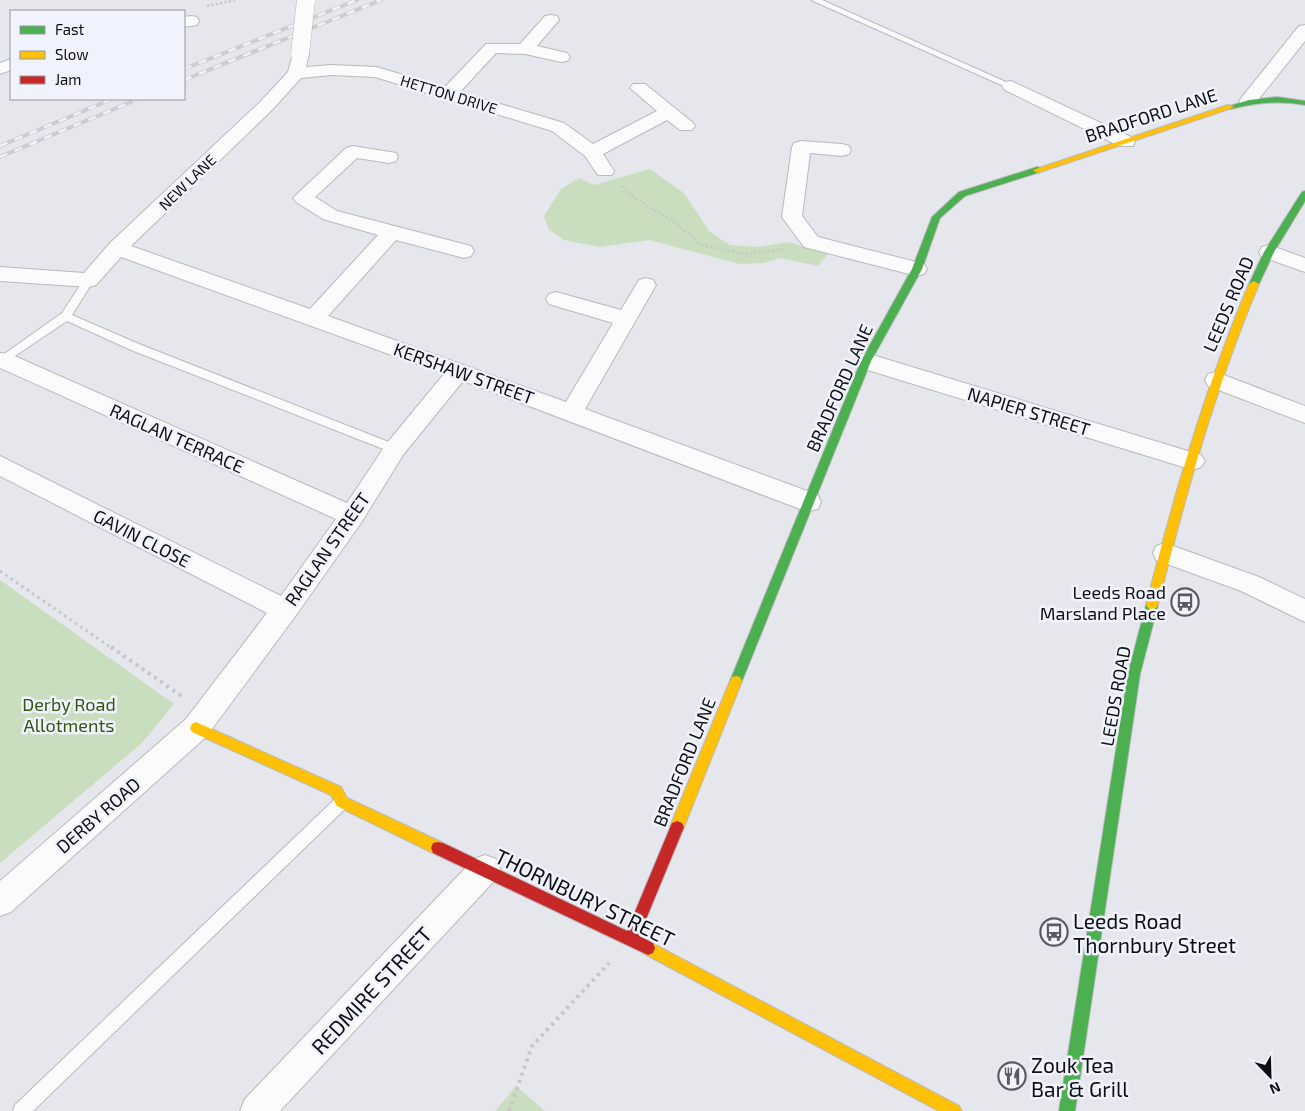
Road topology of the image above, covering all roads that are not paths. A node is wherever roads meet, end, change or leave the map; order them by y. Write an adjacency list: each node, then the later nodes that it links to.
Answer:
1 (306, 0): 7 (street, bridge)
2 (815, 0): 8 (lane)
3 (551, 20): 5 (street)
4 (1305, 30): 11 (street)
5 (525, 50): 6 (street); 10 (street)
6 (561, 57)
7 (296, 73): 10 (street, HETTON DRIVE); 22 (street, NEW LANE)
8 (1011, 86): 15 (street)
9 (639, 88): 13 (street)
10 (447, 95): 17 (street, HETTON DRIVE)
11 (1248, 101): 12 (main road, BRADFORD LANE); 15 (main road, BRADFORD LANE)
12 (1305, 103)
13 (669, 112): 14 (street); 17 (street)
14 (686, 126)
15 (1126, 142): 26 (main road, BRADFORD LANE)
16 (842, 150): 26 (street)
17 (592, 152): 19 (street, HETTON DRIVE)
18 (389, 157): 21 (street)
19 (605, 171)
20 (1305, 194): 24 (main road, LEEDS ROAD)
21 (392, 232): 23 (street); 32 (street)
22 (117, 248): 28 (street, NEW LANE); 32 (street, KERSHAW STREET)
23 (464, 251)
24 (1269, 252): 25 (street); 37 (main road, LEEDS ROAD)
25 (1305, 265)
26 (917, 269): 35 (main road, BRADFORD LANE)
27 (0, 274): 28 (street)
28 (89, 280): 31 (lane)
29 (646, 285): 33 (street)
30 (556, 298): 33 (street)
31 (66, 316): 34 (lane); 40 (lane)
32 (312, 319): 36 (street, KERSHAW STREET)
33 (626, 320): 38 (street)
34 (1, 361): 44 (street, RAGLAN TERRACE)
35 (866, 362): 41 (street, NAPIER STREET); 43 (main road, BRADFORD LANE)
36 (459, 371): 38 (street, KERSHAW STREET); 40 (street, RAGLAN STREET)
37 (1216, 380): 39 (street); 41 (main road, LEEDS ROAD)
38 (571, 413): 43 (street, KERSHAW STREET)
39 (1305, 415)
40 (395, 448): 44 (street, RAGLAN STREET)
41 (1193, 461): 45 (main road, LEEDS ROAD)
42 (0, 465): 46 (street, GAVIN CLOSE)
43 (809, 502): 52 (main road, BRADFORD LANE)
44 (352, 516): 46 (street, RAGLAN STREET)
45 (1165, 553): 47 (street); 56 (main road, LEEDS ROAD)
46 (285, 610): 48 (street, RAGLAN STREET)
47 (1305, 611)
48 (202, 721): 49 (main road, THORNBURY STREET); 51 (street, DERBY ROAD)
49 (342, 802): 50 (main road, THORNBURY STREET); 53 (lane)
50 (485, 868): 52 (main road, THORNBURY STREET); 54 (street, REDMIRE STREET)
51 (0, 901)
52 (631, 939): 55 (main road, THORNBURY STREET)
53 (21, 1111)
54 (257, 1111)
55 (954, 1111)
56 (1067, 1111)

